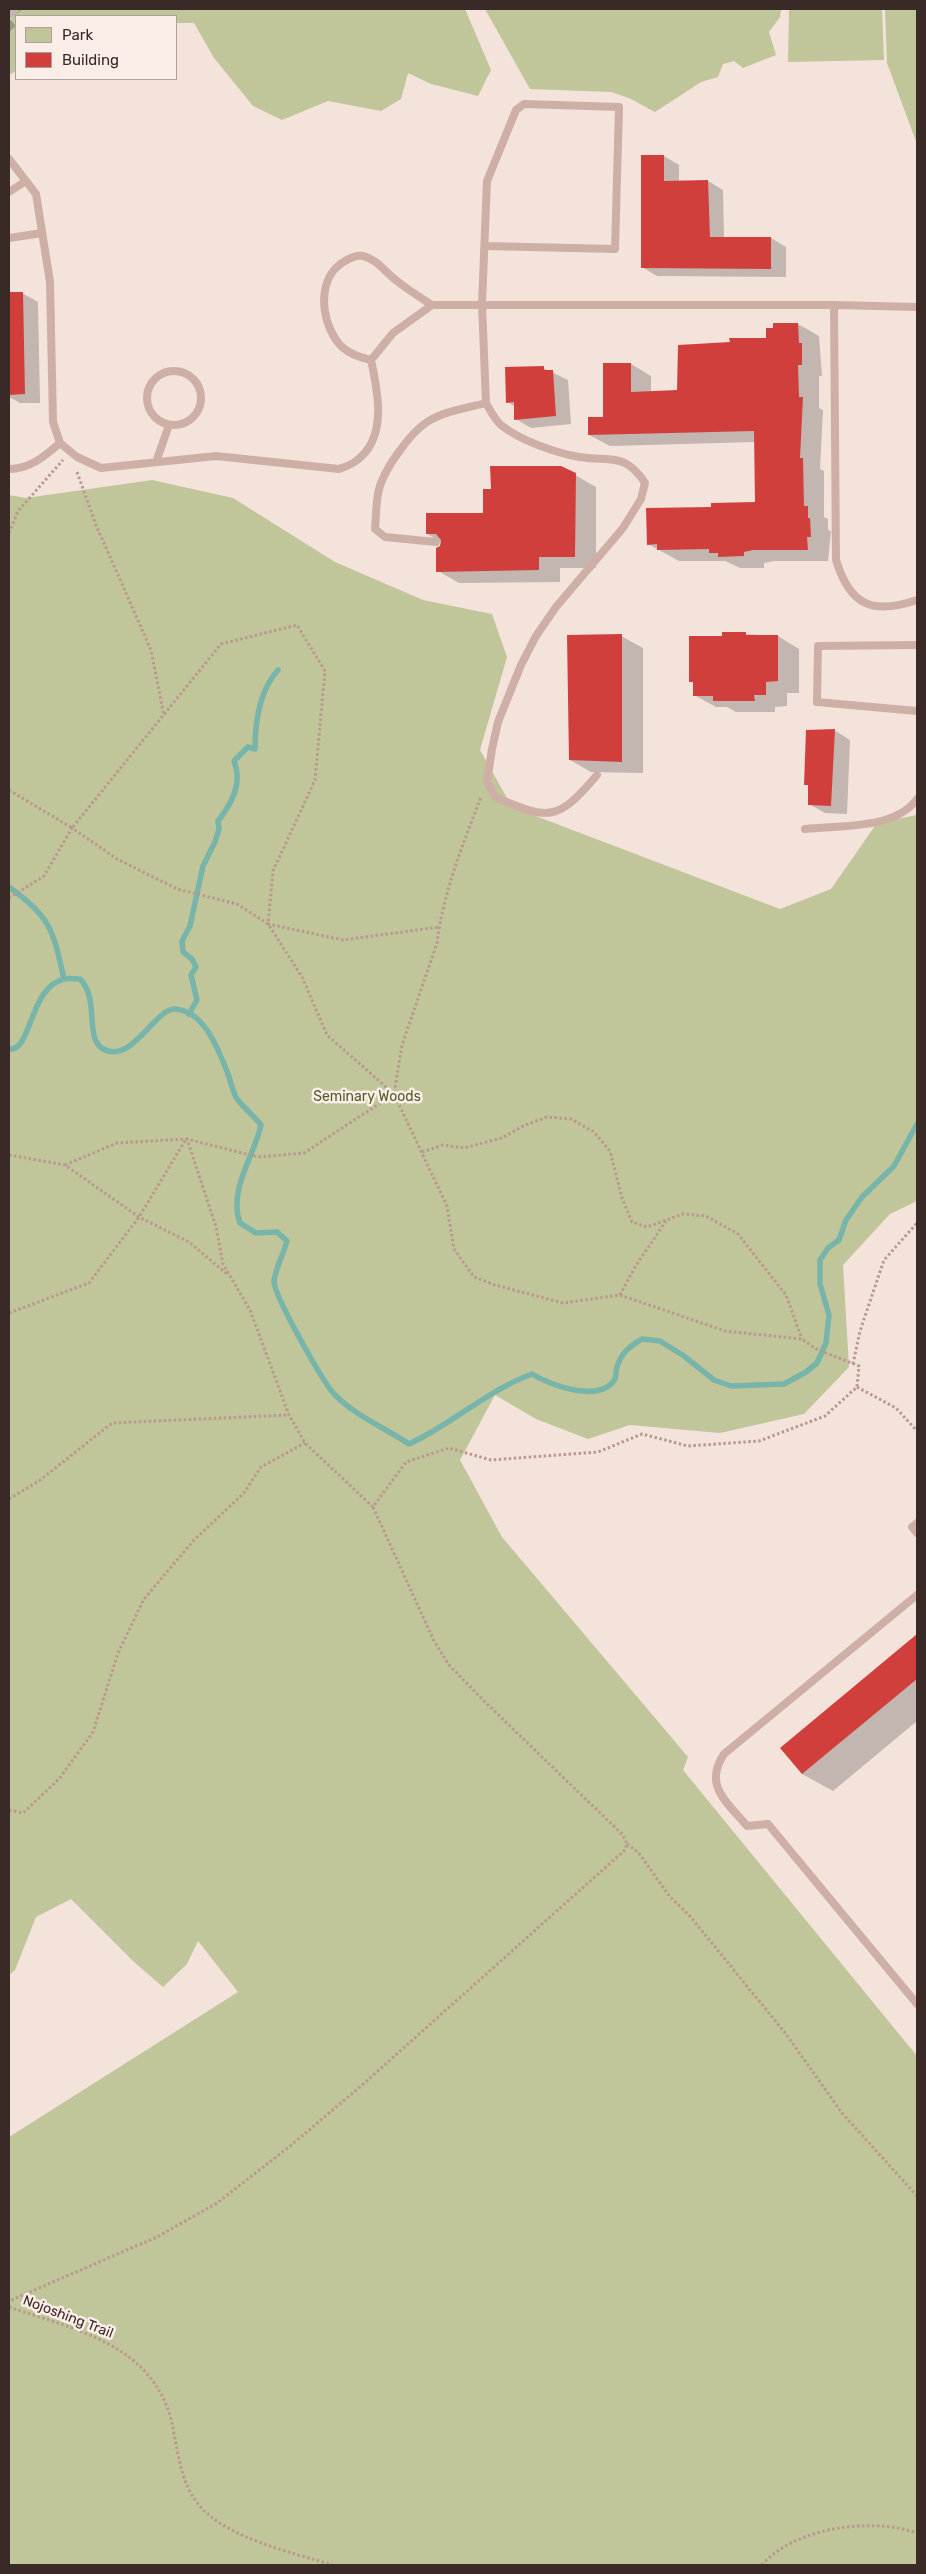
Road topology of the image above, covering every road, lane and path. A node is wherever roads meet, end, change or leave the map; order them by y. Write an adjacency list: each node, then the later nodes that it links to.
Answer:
1 (9, 159): 2 (lane)
2 (26, 181): 3 (lane); 4 (lane)
3 (9, 192)
4 (42, 233): 5 (lane); 14 (lane)
5 (9, 238)
6 (485, 246): 6 (lane); 7 (lane)
7 (482, 304): 8 (lane); 9 (lane); 12 (lane)
8 (834, 305): 10 (lane); 20 (lane)
9 (432, 306): 11 (lane); 11 (lane)
10 (917, 308)
11 (371, 360): 16 (lane)
12 (486, 403): 19 (lane); 25 (lane)
13 (168, 425): 13 (lane); 16 (lane)
14 (60, 443): 15 (lane); 17 (lane)
15 (70, 452): 16 (lane); 18 (path); 23 (path)
16 (156, 462)
17 (9, 469)
18 (9, 533)
19 (436, 542)
20 (917, 600)
21 (917, 645): 22 (lane)
22 (917, 711)
23 (164, 716): 28 (path); 31 (path)
24 (597, 775): 25 (lane)
25 (487, 782): 32 (path)
26 (9, 790): 28 (path)
27 (917, 799): 29 (lane)
28 (72, 828): 30 (path); 31 (path)
29 (805, 829)
30 (9, 898)
31 (268, 924): 32 (path); 33 (path)
32 (439, 927): 33 (path)
33 (394, 1094): 34 (path); 35 (path)
34 (186, 1138): 37 (path); 38 (path); 41 (path)
35 (422, 1152): 39 (path); 42 (path)
36 (9, 1155): 37 (path)
37 (65, 1165): 38 (path)
38 (139, 1217): 41 (path); 43 (path)
39 (667, 1220): 42 (path); 44 (path)
40 (917, 1223): 45 (path)
41 (230, 1277): 47 (path)
42 (620, 1295): 44 (path)
43 (9, 1314)
44 (802, 1339): 45 (path)
45 (853, 1364): 46 (path)
46 (857, 1387): 48 (path); 51 (path)
47 (289, 1416): 49 (path); 50 (path)
48 (917, 1431)
49 (305, 1443): 51 (path); 55 (path)
50 (9, 1499)
51 (373, 1507): 56 (path)
52 (917, 1523): 53 (lane)
53 (917, 1534)
54 (917, 1595): 57 (lane)
55 (9, 1810)
56 (627, 1844): 58 (path); 59 (path)
57 (917, 2004)
58 (917, 2196)
59 (9, 2301)
60 (9, 2307): 62 (path, Nojoshing Trail)
61 (917, 2533): 63 (path)
62 (333, 2565)
63 (762, 2565)

